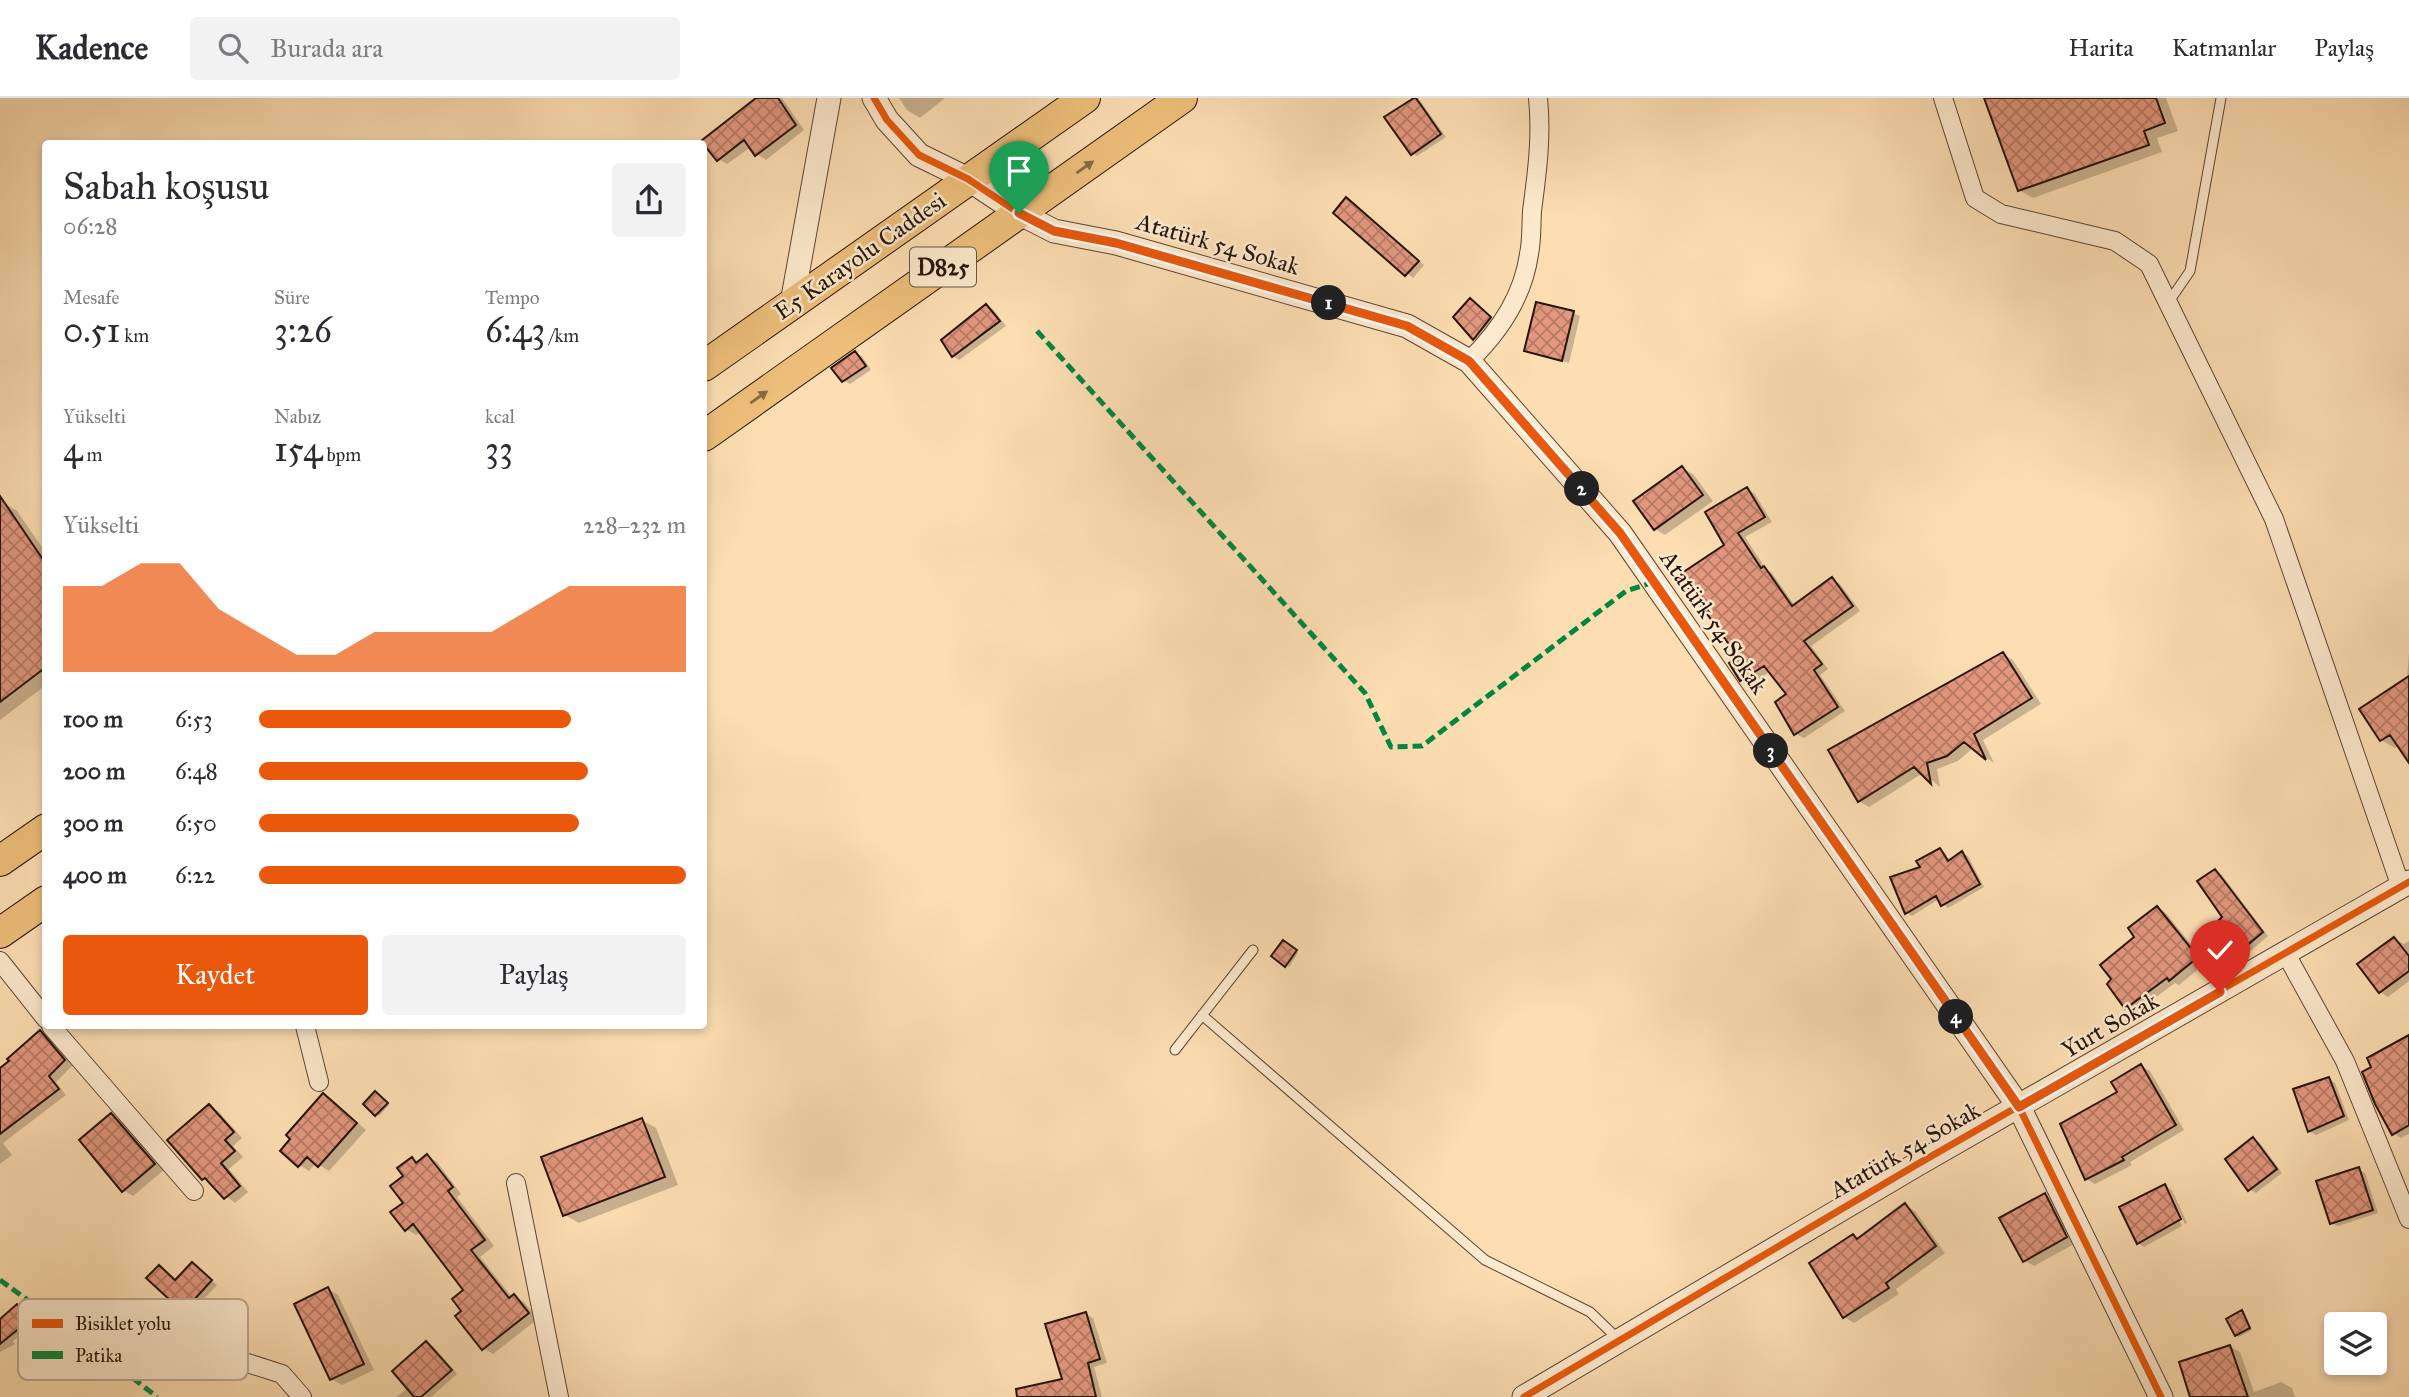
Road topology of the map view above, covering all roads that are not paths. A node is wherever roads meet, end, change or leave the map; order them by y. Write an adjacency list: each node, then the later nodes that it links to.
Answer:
1 (829, 98): 10 (street)
2 (874, 98): 8 (street, Atatürk 54 Sokak)
3 (1085, 98): 8 (highway, E5 Karayolu Caddesi / D825)
4 (1182, 98): 9 (highway, D825, one-way to 4)
5 (1538, 98): 12 (street)
6 (1943, 98): 11 (street)
7 (2221, 98): 11 (lane)
8 (968, 179): 9 (street, Atatürk 54 Sokak); 10 (highway, E5 Karayolu Caddesi / D825)
9 (1019, 213): 12 (street, Atatürk 54 Sokak); 14 (highway, D825, one-way to 9)
10 (792, 303): 13 (highway, E5 Karayolu Caddesi / D825)
11 (2168, 303): 17 (street)
12 (1469, 361): 29 (street, Atatürk 54 Sokak)
13 (707, 364)
14 (707, 434)
15 (42, 832): 16 (highway)
16 (0, 861)
17 (2405, 885): 21 (street, Yurt Sokak)
18 (42, 904): 19 (highway)
19 (0, 933)
20 (1253, 950): 24 (lane)
21 (2286, 954): 29 (street, Yurt Sokak); 32 (street)
22 (0, 961): 23 (street)
23 (42, 1013)
24 (1202, 1015): 27 (lane); 33 (lane)
25 (54, 1029): 31 (street)
26 (306, 1029): 28 (street)
27 (1175, 1050)
28 (319, 1082)
29 (2019, 1107): 33 (street, Atatürk 54 Sokak); 38 (street)
30 (516, 1183): 36 (street)
31 (194, 1191)
32 (2409, 1219)
33 (1620, 1340): 37 (street, Atatürk 54 Sokak)
34 (248, 1363): 35 (street)
35 (302, 1397)
36 (559, 1397)
37 (1524, 1397)
38 (2161, 1397)

